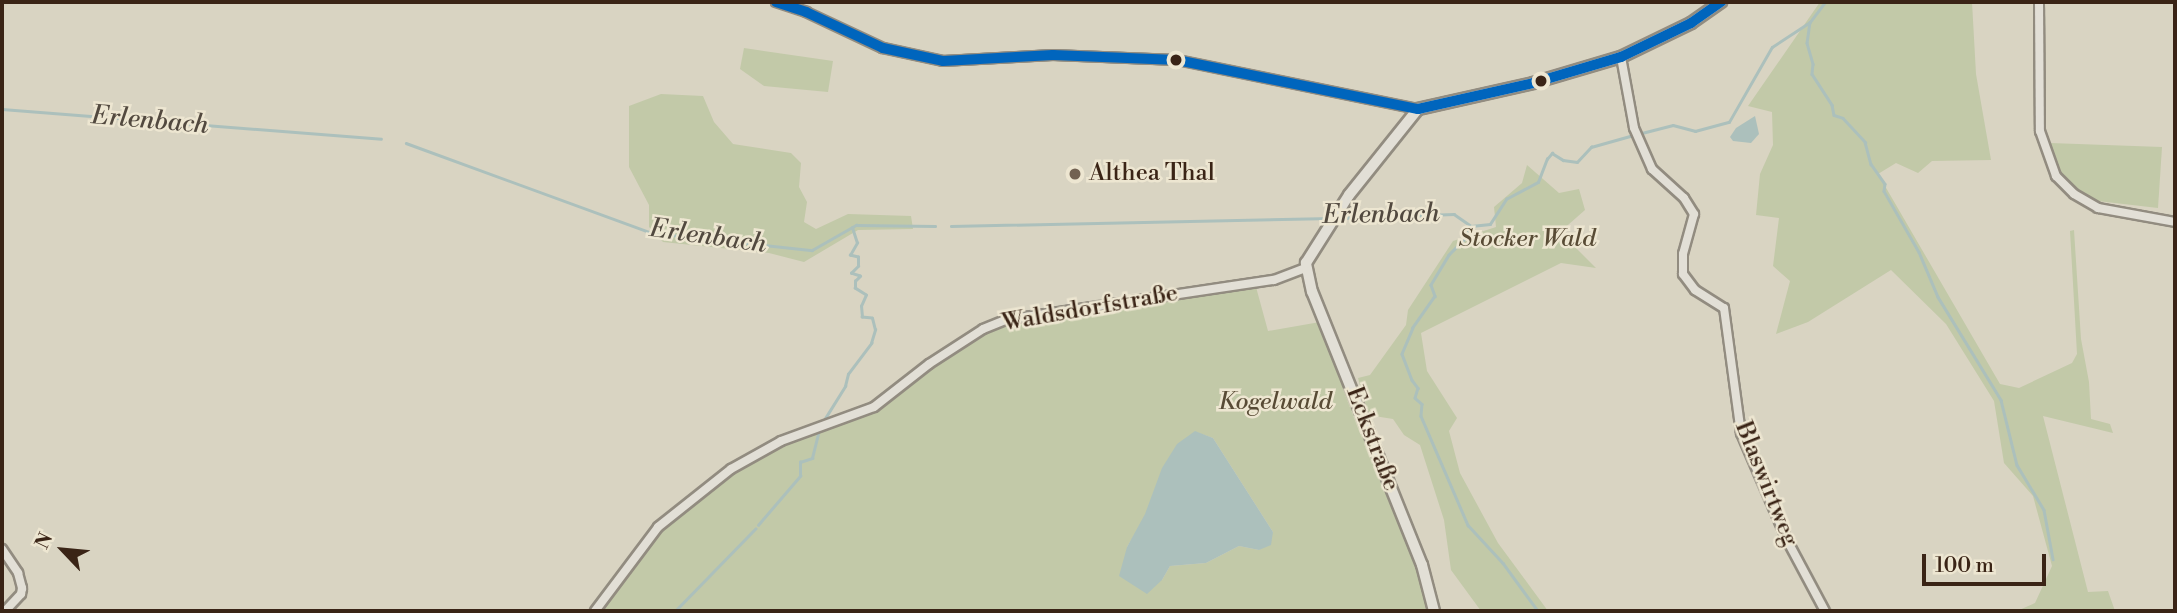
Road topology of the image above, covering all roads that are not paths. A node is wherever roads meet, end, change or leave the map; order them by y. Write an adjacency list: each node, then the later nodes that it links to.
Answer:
1 (776, 2): 5 (street)
2 (1721, 2): 4 (street)
3 (2039, 2): 6 (street)
4 (1621, 57): 5 (street); 12 (street, Blaswirtweg)
5 (1418, 109): 7 (street)
6 (2175, 222)
7 (1305, 268): 10 (street, Waldsdorfstraße); 11 (street, Eckstraße)
8 (2, 549): 9 (street)
9 (5, 611)
10 (595, 611)
11 (1434, 611)
12 (1825, 611)

